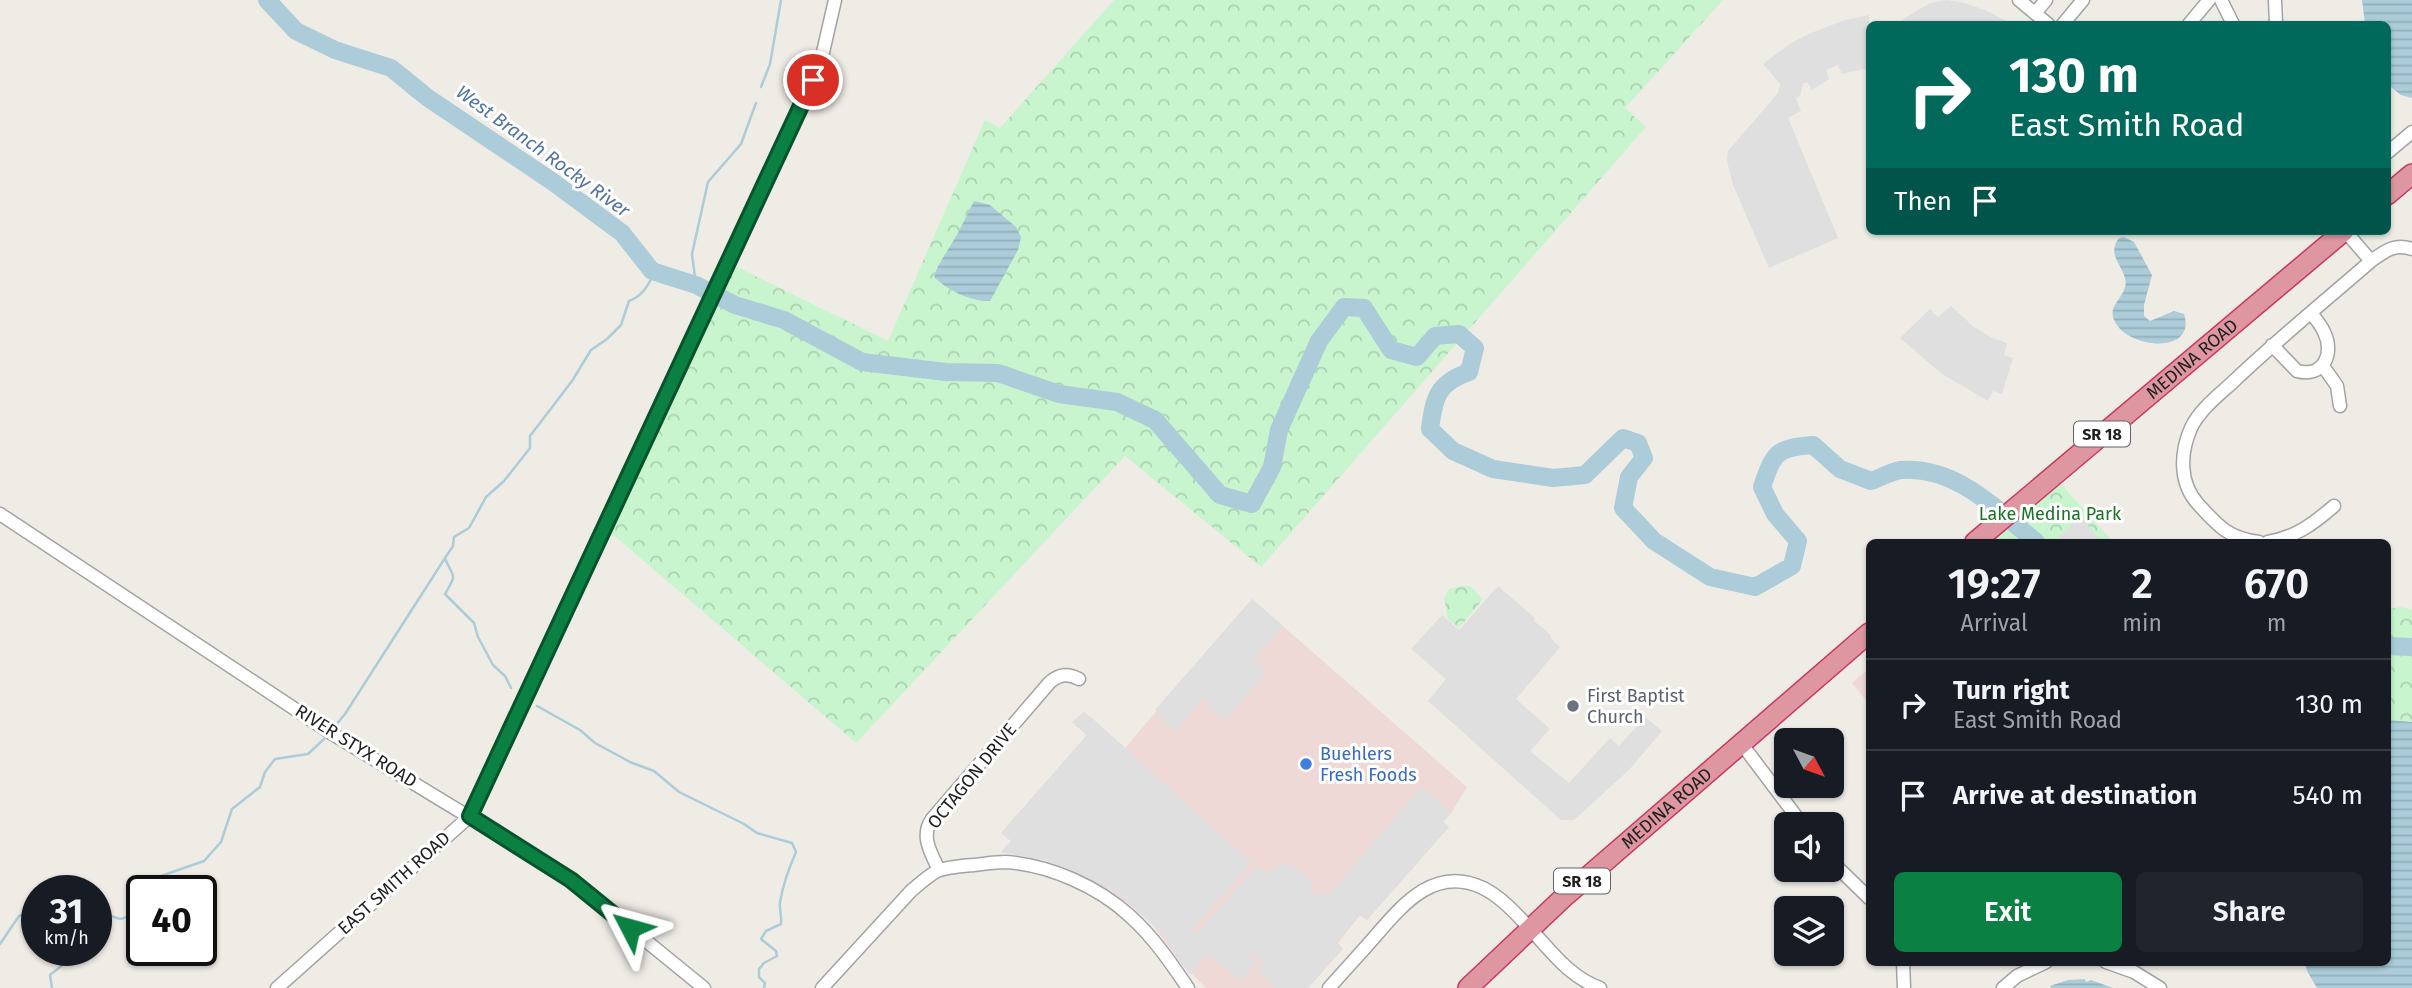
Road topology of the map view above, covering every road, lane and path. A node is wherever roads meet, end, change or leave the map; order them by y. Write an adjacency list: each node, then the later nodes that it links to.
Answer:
1 (835, 0): 35 (street, EAST SMITH ROAD)
2 (2019, 0): 8 (street)
3 (2046, 0): 8 (street)
4 (2083, 0): 10 (street)
5 (2209, 0): 11 (street)
6 (2221, 0): 12 (street)
7 (2275, 0): 13 (street)
8 (2035, 13): 9 (street)
9 (2044, 21)
10 (2066, 21)
11 (2192, 21)
12 (2232, 21)
13 (2276, 21)
14 (2412, 132): 15 (street)
15 (2391, 148)
16 (2412, 174): 17 (highway)
17 (2391, 192)
18 (2339, 235): 28 (highway, MEDINA ROAD / SR 18)
19 (2348, 235): 21 (street)
20 (2412, 249): 21 (street)
21 (2371, 261): 22 (street)
22 (2311, 313): 23 (street); 24 (street)
23 (2272, 345): 24 (street); 29 (street)
24 (2323, 366): 25 (street)
25 (2340, 406)
26 (2334, 506): 30 (street)
27 (0, 514): 35 (street, RIVER STYX ROAD)
28 (1979, 539)
29 (2238, 539)
30 (2285, 539)
31 (1866, 636): 33 (highway, MEDINA ROAD / SR 18)
32 (1079, 679): 36 (street, OCTAGON DRIVE)
33 (1741, 743): 34 (street); 39 (highway, MEDINA ROAD / SR 18)
34 (1793, 812)
35 (470, 816): 43 (street, EAST SMITH ROAD); 44 (street, RIVER STYX ROAD)
36 (939, 870): 45 (street); 46 (street)
37 (1844, 874): 38 (street)
38 (1866, 895)
39 (1530, 929): 47 (street); 48 (highway, MEDINA ROAD / SR 18); 49 (street)
40 (1903, 966): 50 (street)
41 (2038, 966): 51 (street)
42 (2117, 966): 52 (street)
43 (277, 988)
44 (704, 988)
45 (822, 988)
46 (1188, 988)
47 (1329, 988)
48 (1468, 988)
49 (1600, 988)
50 (1904, 988)
51 (2003, 988)
52 (2160, 988)

